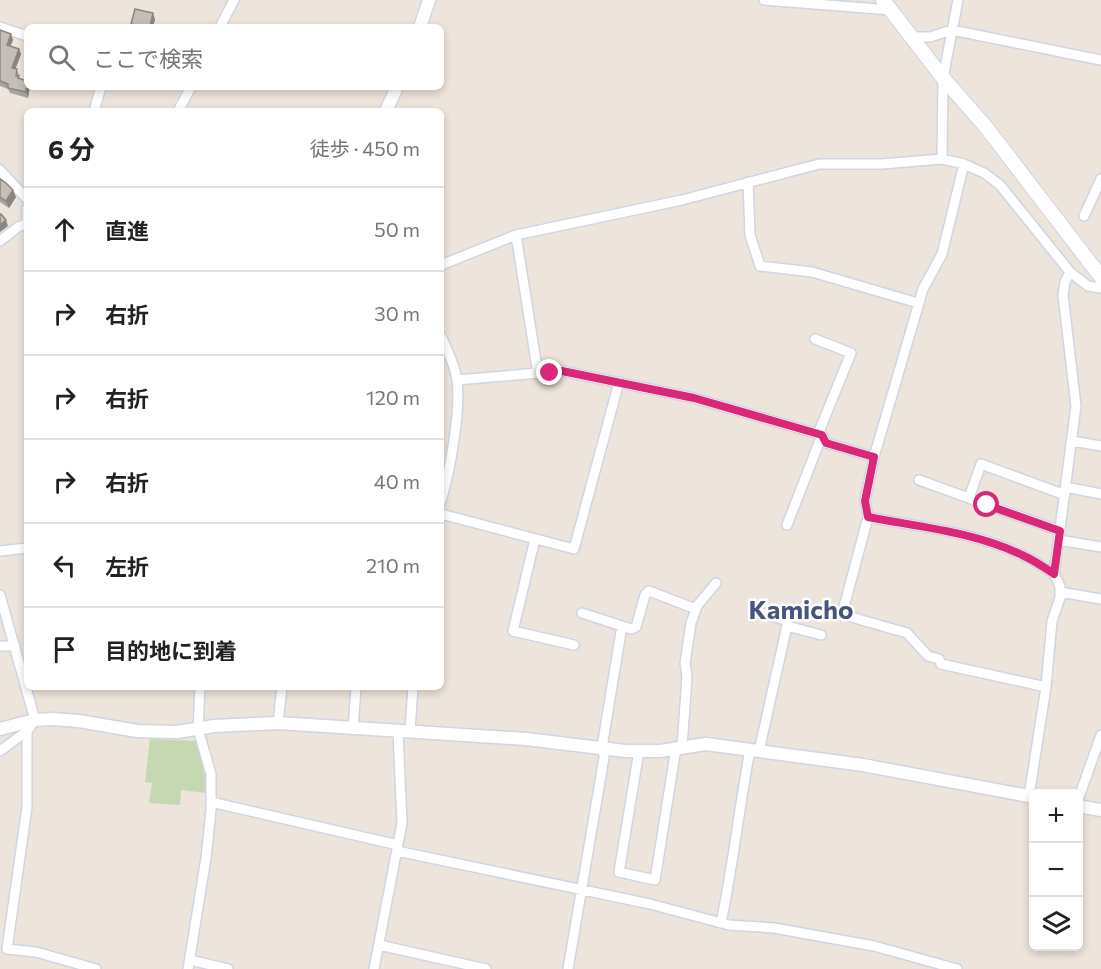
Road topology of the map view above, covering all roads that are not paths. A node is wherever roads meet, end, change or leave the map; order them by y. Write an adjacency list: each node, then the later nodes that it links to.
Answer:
1 (234, 0): 7 (street)
2 (429, 0): 8 (street)
3 (764, 0): 5 (street)
4 (958, 0): 10 (street)
5 (782, 1): 6 (street)
6 (887, 5): 12 (main road)
7 (222, 24)
8 (421, 24)
9 (0, 27): 11 (street)
10 (952, 30): 12 (street); 13 (street); 14 (street)
11 (24, 35)
12 (912, 37): 14 (main road)
13 (1101, 60)
14 (943, 78): 21 (street); 33 (main road)
15 (100, 90): 18 (street)
16 (189, 90): 19 (street)
17 (396, 90): 20 (street)
18 (95, 108)
19 (180, 108)
20 (387, 108)
21 (942, 159): 22 (street); 25 (street)
22 (964, 164): 32 (street); 35 (street)
23 (0, 170): 26 (street)
24 (1101, 178): 27 (street)
25 (748, 182): 29 (street); 35 (street)
26 (24, 194)
27 (1084, 216)
28 (24, 225): 30 (street)
29 (516, 236): 31 (street); 38 (street)
30 (0, 241)
31 (444, 264)
32 (1070, 272): 34 (street); 42 (street)
33 (1101, 277)
34 (1101, 288)
35 (918, 303): 44 (street)
36 (815, 339): 41 (street)
37 (444, 342): 39 (street)
38 (538, 374): 39 (street); 40 (street)
39 (457, 380): 47 (street)
40 (619, 382): 41 (street); 54 (street)
41 (820, 434): 44 (street); 52 (street)
42 (1072, 441): 43 (street); 46 (street)
43 (1101, 446)
44 (874, 457): 51 (street)
45 (919, 480): 49 (street)
46 (1065, 491): 48 (street); 49 (street); 53 (street)
47 (444, 492)
48 (1101, 494)
49 (969, 498): 53 (street)
50 (444, 515): 54 (street)
51 (868, 517): 58 (street); 73 (street)
52 (787, 525)
53 (1059, 536): 55 (street); 58 (street)
54 (535, 539): 69 (street)
55 (1101, 547)
56 (24, 548): 57 (street)
57 (0, 551)
58 (1054, 574): 60 (street)
59 (716, 583): 63 (street)
60 (1060, 592): 62 (street); 73 (street)
61 (0, 595): 71 (street)
62 (1101, 599)
63 (696, 609): 66 (street); 87 (street)
64 (755, 611): 67 (street)
65 (582, 613): 66 (street)
66 (622, 626): 88 (street)
67 (787, 626): 68 (street); 91 (street)
68 (821, 635)
69 (574, 645)
70 (0, 646): 71 (street)
71 (15, 646): 72 (street)
72 (24, 679)
73 (1046, 687): 92 (street)
74 (27, 690): 79 (street)
75 (200, 690): 82 (street)
76 (282, 690): 80 (street)
77 (356, 690): 83 (street)
78 (412, 690): 85 (street)
79 (35, 720): 81 (street); 82 (street); 84 (street)
80 (278, 723): 82 (street); 83 (street)
81 (0, 729)
82 (198, 729): 95 (street)
83 (353, 729): 85 (street)
84 (27, 730): 89 (street); 104 (street)
85 (404, 731): 88 (street); 98 (street)
86 (1101, 735): 93 (street)
87 (679, 748): 90 (street); 90 (street); 91 (street)
88 (603, 749): 90 (street); 99 (street)
89 (0, 751)
90 (639, 751)
91 (755, 751): 94 (street); 100 (street)
92 (1032, 789)
93 (1082, 789)
94 (1029, 796)
95 (211, 802): 98 (street); 102 (street)
96 (1083, 807): 97 (street)
97 (1101, 810)
98 (398, 848): 99 (street); 101 (street)
99 (581, 890): 100 (street); 108 (street)
100 (721, 923): 103 (street)
101 (379, 945): 106 (street); 107 (street)
102 (189, 964): 105 (street)
103 (954, 968)
104 (96, 969)
105 (228, 969)
106 (374, 969)
107 (486, 969)
108 (568, 969)

